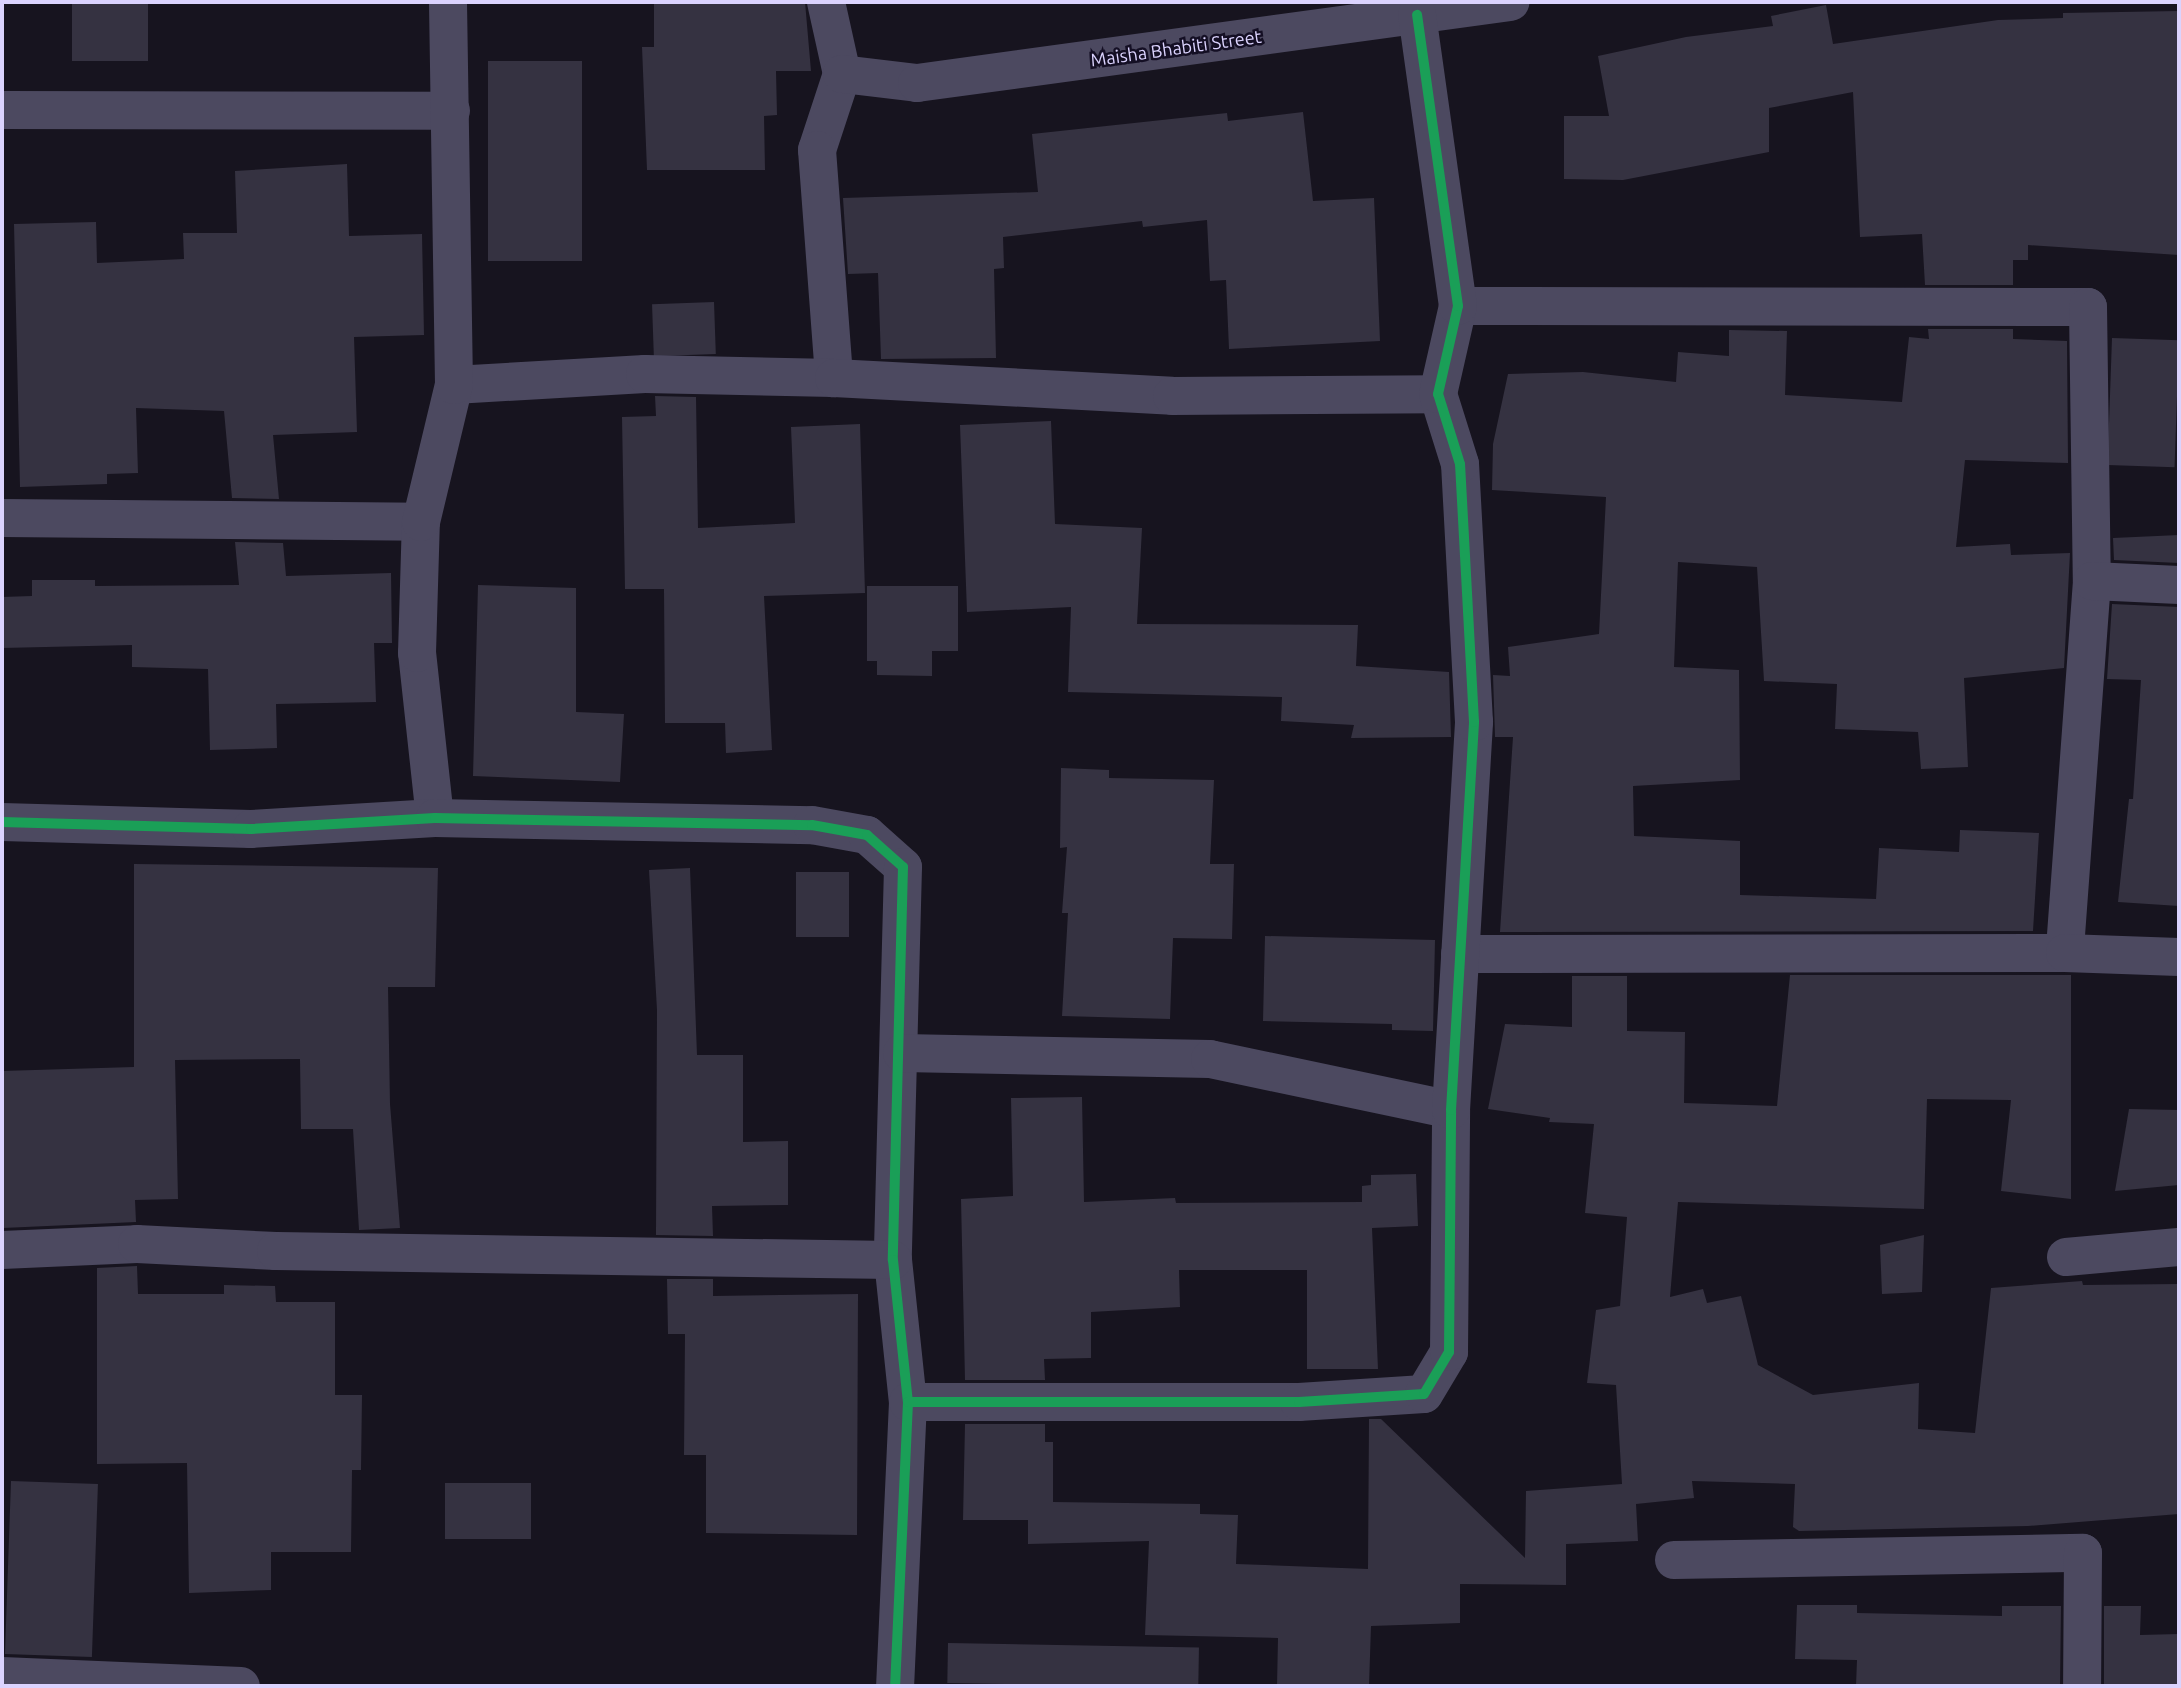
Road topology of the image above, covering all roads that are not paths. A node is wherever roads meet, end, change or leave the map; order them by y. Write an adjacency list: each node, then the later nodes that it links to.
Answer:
1 (448, 2): 7 (street)
2 (826, 2): 5 (street)
3 (1510, 2): 4 (street, Maisha Bhabiti Street)
4 (1417, 15): 5 (street, Maisha Bhabiti Street); 8 (street)
5 (842, 74): 9 (street)
6 (2, 110): 7 (street)
7 (452, 111): 10 (street)
8 (1458, 306): 11 (street); 14 (street)
9 (834, 378): 10 (street); 11 (street)
10 (454, 385): 13 (street)
11 (1438, 394): 19 (street)
12 (2, 519): 13 (street)
13 (421, 522): 16 (street)
14 (2092, 581): 15 (street); 18 (street)
15 (2179, 585)
16 (435, 818): 17 (street); 21 (street)
17 (2, 822)
18 (2065, 953): 19 (street); 20 (street)
19 (1460, 954): 22 (street)
20 (2179, 957)
21 (902, 1053): 22 (street); 26 (street)
22 (1451, 1110): 27 (street)
23 (2179, 1247): 25 (street)
24 (2, 1250): 26 (street)
25 (2066, 1257)
26 (893, 1261): 27 (street)
27 (908, 1402): 31 (street)
28 (1674, 1560): 32 (street)
29 (2, 1676): 30 (street)
30 (241, 1686)
31 (895, 1686)
32 (2082, 1686)

